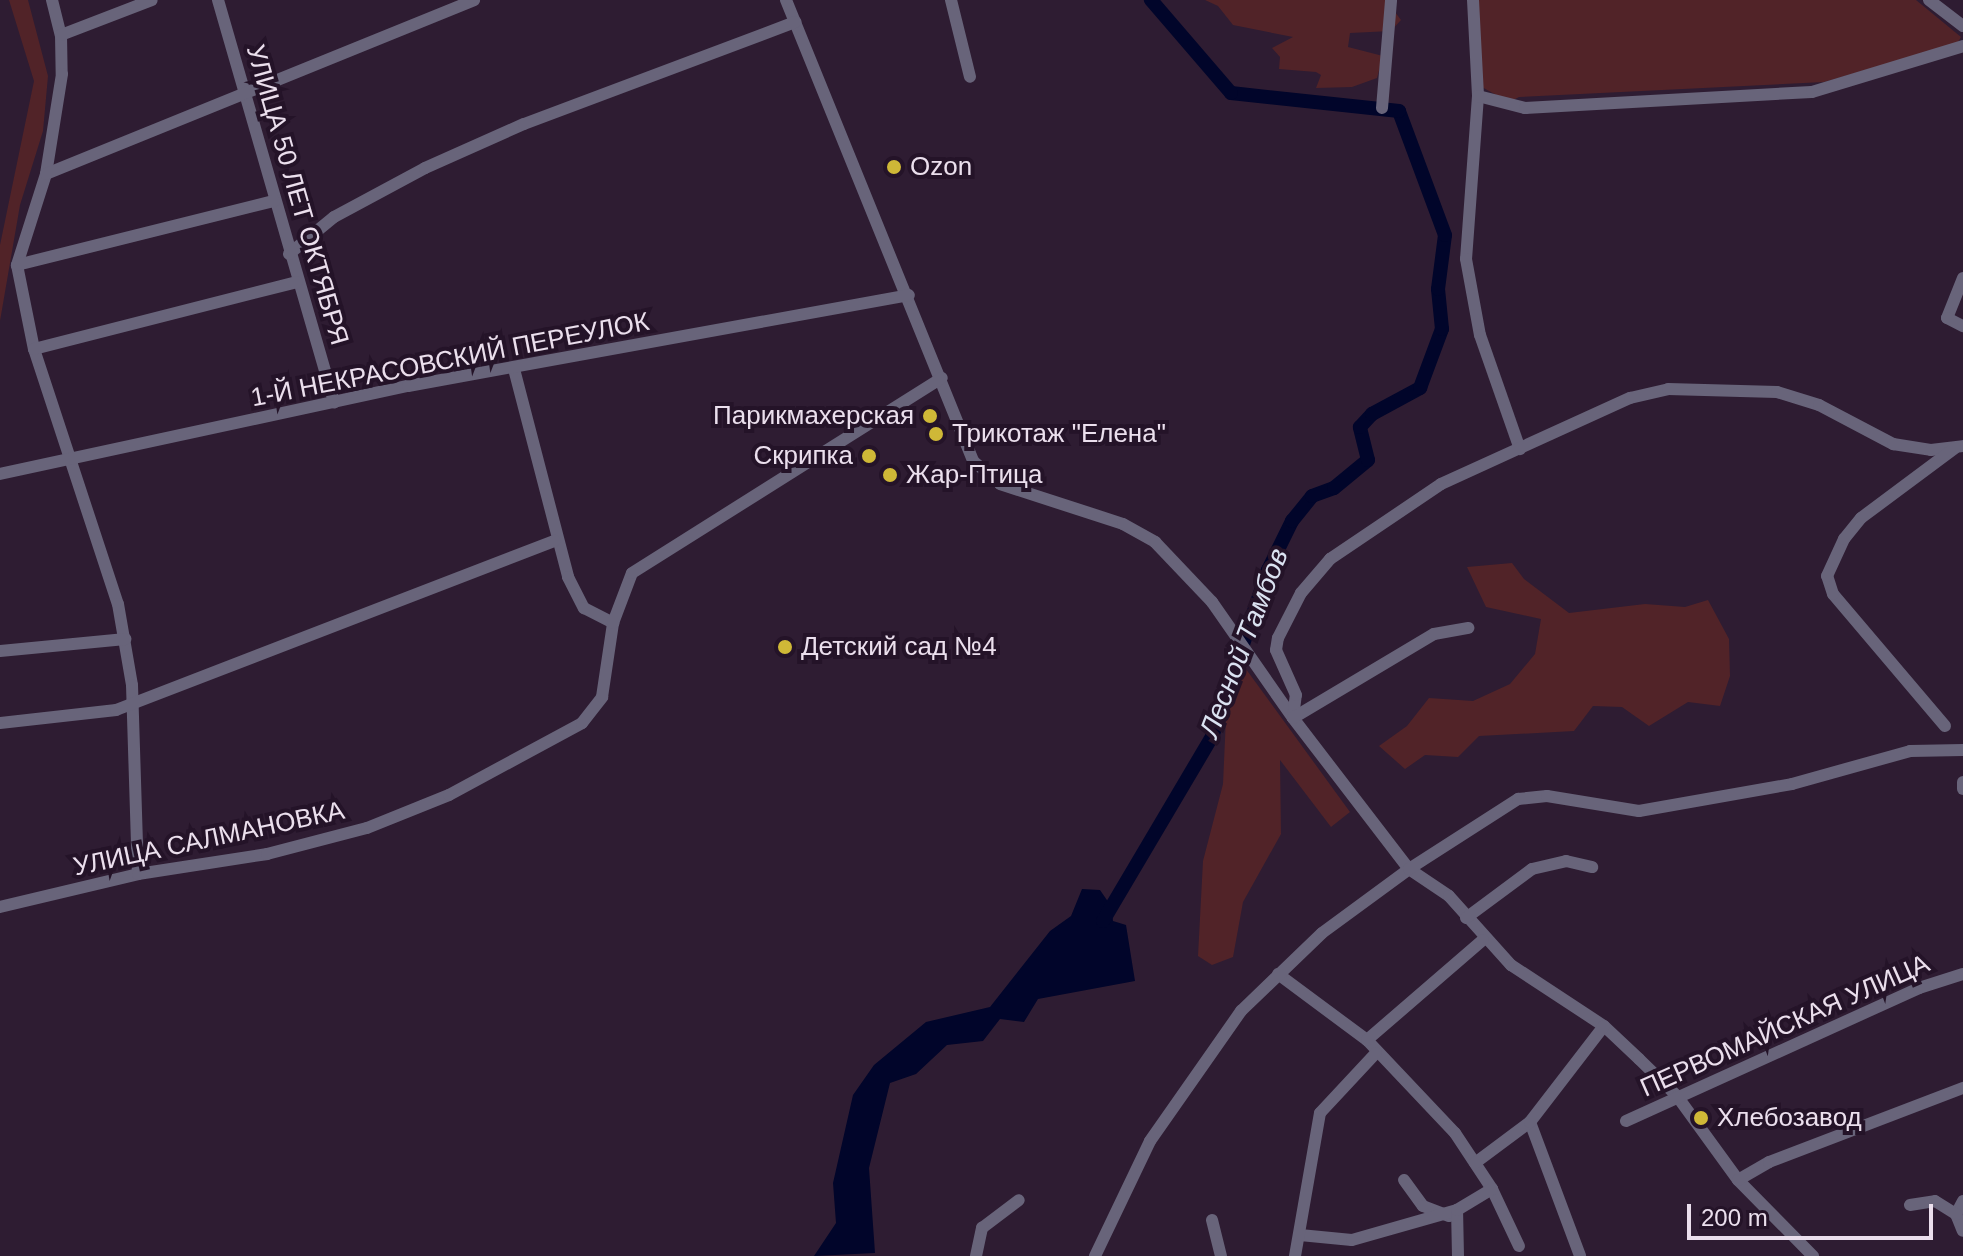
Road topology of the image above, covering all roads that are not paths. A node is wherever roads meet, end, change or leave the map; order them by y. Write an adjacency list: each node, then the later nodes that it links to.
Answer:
1 (52, 0): 12 (street)
2 (152, 0): 12 (street)
3 (218, 0): 15 (street, УЛИЦА 50 ЛЕТ ОКТЯБРЯ)
4 (474, 0): 15 (street)
5 (786, 0): 10 (street)
6 (951, 0): 14 (street)
7 (1391, 0): 17 (street)
8 (1473, 0): 16 (street)
9 (1929, 0): 11 (street)
10 (796, 22): 20 (street); 24 (street)
11 (1963, 26)
12 (61, 35): 18 (street)
13 (1963, 46): 16 (street)
14 (970, 77)
15 (245, 95): 18 (street); 19 (street, УЛИЦА 50 ЛЕТ ОКТЯБРЯ)
16 (1478, 96): 31 (street)
17 (1382, 108)
18 (46, 174): 21 (street)
19 (274, 201): 20 (street, УЛИЦА 50 ЛЕТ ОКТЯБРЯ); 21 (street)
20 (289, 254): 23 (street, УЛИЦА 50 ЛЕТ ОКТЯБРЯ)
21 (17, 265): 26 (street)
22 (1963, 278): 25 (street)
23 (297, 282): 26 (street); 29 (street, УЛИЦА 50 ЛЕТ ОКТЯБРЯ)
24 (909, 295): 27 (street, 1-Й НЕКРАСОВСКИЙ ПЕРЕУЛОК); 28 (street)
25 (1963, 326)
26 (34, 349): 32 (street)
27 (514, 369): 29 (street, 1-Й НЕКРАСОВСКИЙ ПЕРЕУЛОК); 34 (street)
28 (942, 378): 35 (street, УЛИЦА САЛМАНОВКА); 40 (street)
29 (334, 403): 32 (street, 1-Й НЕКРАСОВСКИЙ ПЕРЕУЛОК)
30 (1959, 447): 31 (street); 42 (street)
31 (1520, 449): 40 (street)
32 (71, 461): 33 (street, 1-Й НЕКРАСОВСКИЙ ПЕРЕУЛОК); 37 (street)
33 (0, 474)
34 (555, 541): 35 (street); 39 (street)
35 (613, 623): 48 (street, УЛИЦА САЛМАНОВКА)
36 (1468, 628): 40 (street)
37 (125, 639): 38 (street); 39 (street)
38 (0, 651)
39 (131, 705): 41 (street); 48 (street)
40 (1293, 718): 47 (street)
41 (0, 723)
42 (1945, 726)
43 (1963, 750): 47 (street)
44 (1963, 782): 45 (street)
45 (1963, 789)
46 (1592, 867): 50 (street)
47 (1409, 869): 50 (street); 52 (street)
48 (138, 874): 49 (street, УЛИЦА САЛМАНОВКА)
49 (0, 907)
50 (1466, 918): 51 (street)
51 (1483, 940): 54 (street); 55 (street)
52 (1278, 974): 55 (street); 76 (street)
53 (1963, 974): 58 (street, ПЕРВОМАЙСКАЯ УЛИЦА)
54 (1604, 1026): 58 (street); 60 (street)
55 (1367, 1040): 56 (street)
56 (1376, 1053): 61 (street); 72 (street)
57 (1963, 1088): 63 (street)
58 (1677, 1096): 59 (street, ПЕРВОМАЙСКАЯ УЛИЦА); 63 (street)
59 (1626, 1121)
60 (1530, 1122): 61 (street); 81 (street)
61 (1475, 1163): 64 (street)
62 (1404, 1180): 68 (street)
63 (1738, 1180): 82 (street)
64 (1492, 1189): 68 (street); 74 (street)
65 (1019, 1200): 75 (street)
66 (1963, 1201): 69 (street)
67 (1910, 1205): 69 (street)
68 (1453, 1213): 73 (street); 80 (street)
69 (1956, 1214): 71 (street)
70 (1212, 1220): 77 (street)
71 (1963, 1231)
72 (1300, 1235): 73 (street); 78 (street)
73 (1352, 1240): 79 (street)
74 (1519, 1246)
75 (976, 1256)
76 (1095, 1256)
77 (1221, 1256)
78 (1295, 1256)
79 (1355, 1256)
80 (1458, 1256)
81 (1580, 1256)
82 (1813, 1256)

